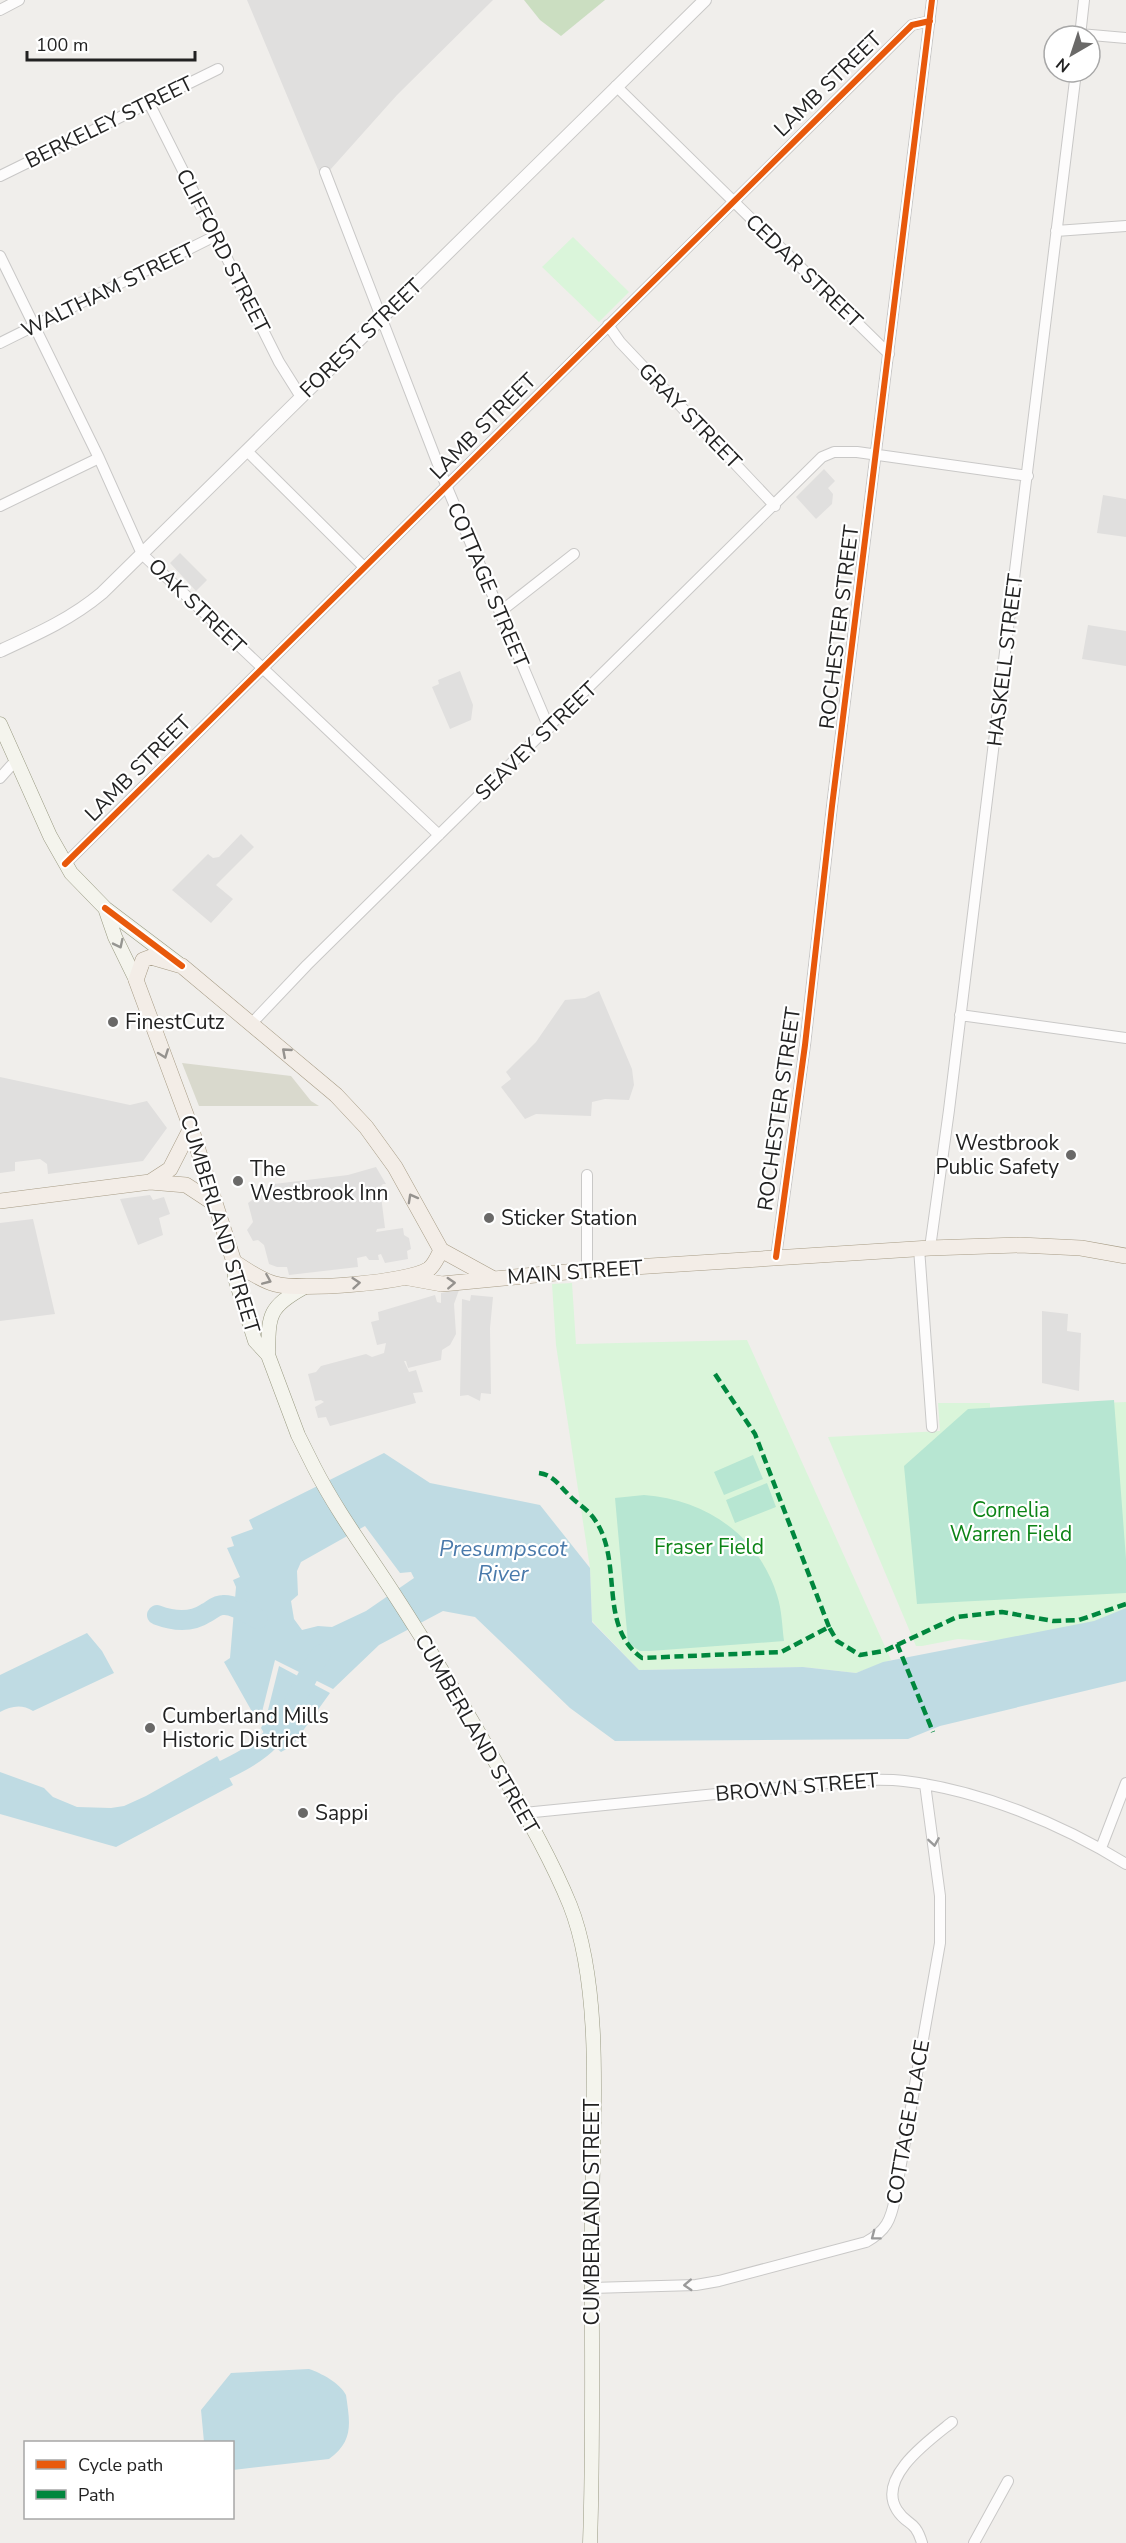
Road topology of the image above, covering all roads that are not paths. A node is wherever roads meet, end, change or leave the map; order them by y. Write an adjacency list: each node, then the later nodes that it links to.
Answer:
1 (19, 0): 5 (street)
2 (705, 0): 12 (street, FOREST STREET)
3 (932, 0): 6 (street, ROCHESTER STREET)
4 (1084, 0): 7 (street)
5 (0, 10)
6 (930, 21): 16 (street, LAMB STREET); 25 (street, ROCHESTER STREET)
7 (1081, 24)
8 (1102, 36): 9 (street)
9 (1126, 38)
10 (218, 69): 13 (street, BERKELEY STREET)
11 (1074, 84): 18 (street, HASKELL STREET)
12 (616, 86): 16 (street, CEDAR STREET); 21 (street, FOREST STREET)
13 (149, 103): 15 (street, BERKELEY STREET); 19 (street, CLIFFORD STREET)
14 (325, 172): 21 (street, COTTAGE STREET)
15 (0, 176)
16 (732, 202): 22 (street, LAMB STREET); 25 (street, CEDAR STREET)
17 (1126, 226): 18 (street)
18 (1056, 231): 30 (street, HASKELL STREET)
19 (215, 236): 23 (street, WALTHAM STREET); 26 (street, CLIFFORD STREET)
20 (0, 256): 23 (street, OAK STREET)
21 (382, 318): 26 (street, FOREST STREET); 31 (street, COTTAGE STREET)
22 (608, 325): 31 (street, LAMB STREET); 33 (street, GRAY STREET)
23 (33, 327): 24 (street, WALTHAM STREET); 29 (street, OAK STREET)
24 (0, 343)
25 (889, 354): 28 (street, ROCHESTER STREET)
26 (301, 397): 27 (street, FOREST STREET)
27 (247, 451): 34 (street, FOREST STREET); 36 (street)
28 (876, 454): 30 (street); 33 (street, SEAVEY STREET); 60 (street, ROCHESTER STREET)
29 (99, 458): 32 (street); 34 (street, OAK STREET)
30 (1028, 476): 49 (street, HASKELL STREET)
31 (446, 485): 36 (street, LAMB STREET); 37 (street, COTTAGE STREET)
32 (0, 506)
33 (775, 506): 41 (street, SEAVEY STREET)
34 (142, 554): 38 (street, FOREST STREET); 39 (street, OAK STREET)
35 (574, 554): 37 (street)
36 (364, 567): 39 (street, LAMB STREET)
37 (500, 612): 41 (street, COTTAGE STREET)
38 (0, 651)
39 (262, 667): 44 (street, OAK STREET); 45 (street, LAMB STREET)
40 (0, 724): 42 (main road)
41 (549, 728): 44 (street, SEAVEY STREET)
42 (17, 759): 43 (street); 45 (main road)
43 (0, 778)
44 (439, 835): 50 (street, SEAVEY STREET)
45 (64, 864): 46 (main road)
46 (105, 908): 47 (main road); 48 (main road, CUMBERLAND STREET, one-way to 48)
47 (182, 966): 48 (main road); 50 (main road)
48 (136, 980): 52 (main road, CUMBERLAND STREET, one-way to 52)
49 (960, 1016): 51 (street); 57 (street, HASKELL STREET)
50 (252, 1023): 58 (main road, one-way to 50)
51 (1126, 1038)
52 (191, 1128): 54 (main road); 56 (main road, CUMBERLAND STREET)
53 (587, 1175): 62 (street)
54 (150, 1182): 55 (main road); 56 (main road)
55 (0, 1201)
56 (215, 1204): 61 (main road, CUMBERLAND STREET)
57 (925, 1248): 59 (main road, MAIN STREET); 60 (main road, MAIN STREET); 67 (street, HASKELL STREET)
58 (441, 1250): 63 (main road); 64 (main road, MAIN STREET)
59 (1126, 1256)
60 (776, 1257): 62 (main road, MAIN STREET)
61 (234, 1262): 65 (main road, one-way to 65); 66 (main road, CUMBERLAND STREET)
62 (587, 1270): 64 (main road, MAIN STREET)
63 (409, 1278): 64 (main road, one-way to 64); 65 (main road, one-way to 63)
64 (492, 1278)
65 (303, 1288): 66 (main road)
66 (268, 1355): 70 (main road, CUMBERLAND STREET)
67 (932, 1427)
68 (1126, 1783): 71 (street)
69 (925, 1784): 70 (street, BROWN STREET); 71 (street, BROWN STREET); 73 (street, COTTAGE PLACE, one-way to 73)
70 (524, 1812): 73 (main road, CUMBERLAND STREET)
71 (1101, 1848): 72 (street, BROWN STREET)
72 (1126, 1864)
73 (591, 2288): 76 (main road, CUMBERLAND STREET)
74 (952, 2422): 77 (street)
75 (1008, 2481): 78 (street)
76 (590, 2543)
77 (922, 2543)
78 (974, 2543)

